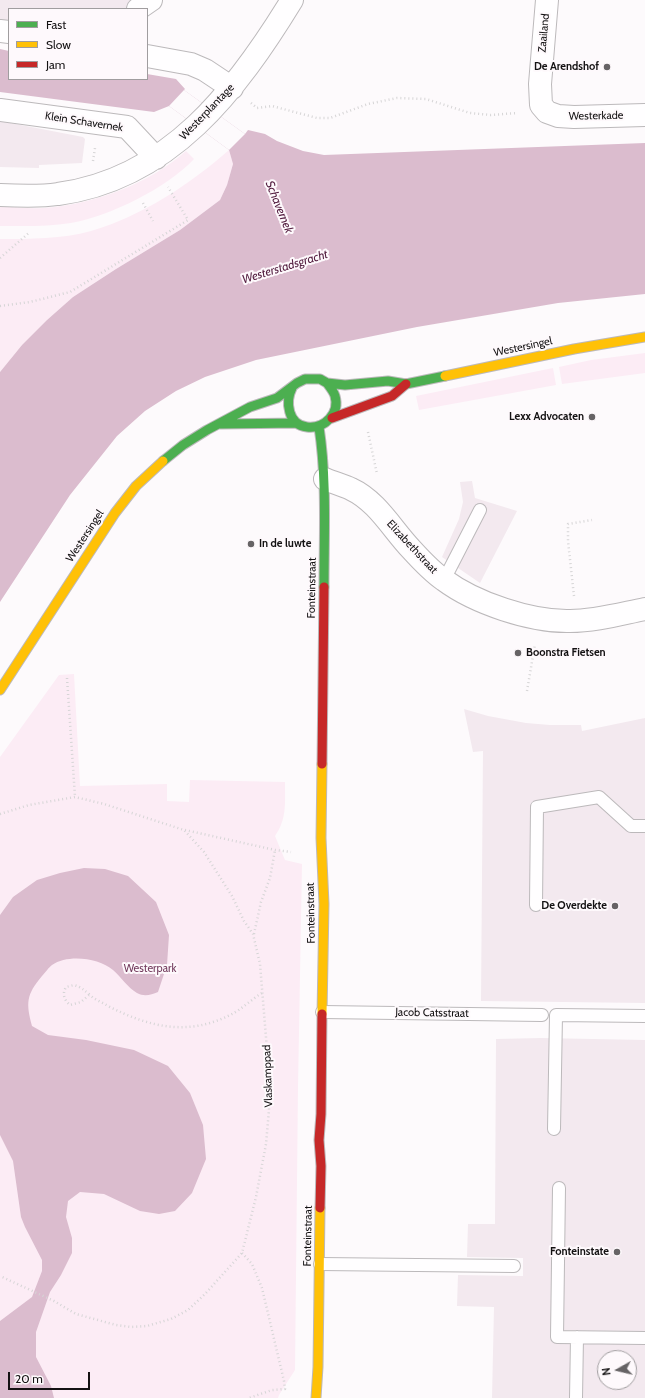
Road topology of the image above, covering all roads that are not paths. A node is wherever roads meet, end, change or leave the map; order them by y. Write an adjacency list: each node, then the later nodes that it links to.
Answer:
1 (151, 0): 4 (street)
2 (292, 0): 6 (street, Westerplantage)
3 (547, 0): 8 (street, Zaailand)
4 (139, 8)
5 (148, 56): 6 (street)
6 (232, 88): 10 (street, Westerplantage)
7 (0, 110): 10 (street, Klein Schavernek)
8 (547, 112): 9 (street, Westerkade)
9 (645, 115)
10 (156, 158): 11 (street, Westerplantage)
11 (0, 195)
12 (645, 337): 14 (main road, Westersingel)
13 (327, 383): 14 (main road, Westersingel); 15 (main road, Westersingel); 16 (main road)
14 (406, 384): 16 (main road, Westersingel)
15 (292, 388): 17 (main road); 18 (main road, Westersingel)
16 (332, 418): 19 (main road, Westersingel)
17 (297, 423): 18 (main road, Westersingel); 19 (main road, Westersingel)
18 (220, 424): 24 (main road, Westersingel)
19 (319, 427): 20 (main road, Fonteinstraat)
20 (325, 479): 22 (street, Elizabethstraat); 27 (main road, Fonteinstraat)
21 (480, 510): 22 (lane)
22 (444, 580): 23 (street, Elizabethstraat)
23 (645, 609)
24 (0, 690)
25 (645, 826): 26 (lane)
26 (536, 905)
27 (322, 1012): 28 (lane, Jacob Catsstraat); 32 (main road, Fonteinstraat)
28 (542, 1015)
29 (645, 1016): 30 (lane)
30 (554, 1129)
31 (559, 1188): 34 (lane)
32 (320, 1264): 33 (lane); 36 (main road, Fonteinstraat)
33 (514, 1266)
34 (577, 1338): 35 (lane); 37 (lane)
35 (645, 1338)
36 (316, 1398)
37 (576, 1398)

